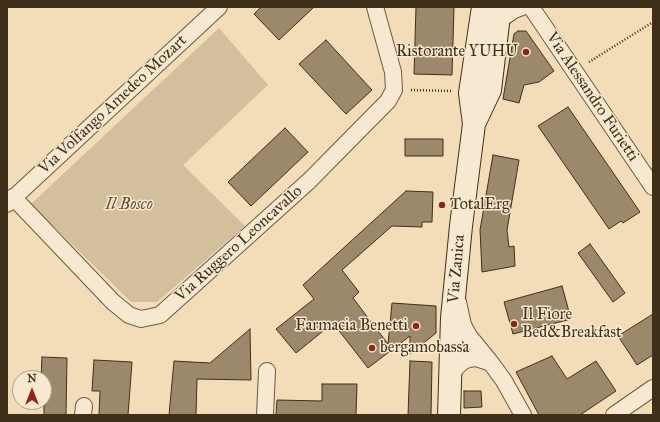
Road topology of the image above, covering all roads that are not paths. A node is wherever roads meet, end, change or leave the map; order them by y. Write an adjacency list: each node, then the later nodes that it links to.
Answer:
1 (219, 7): 8 (street, Via Volfango Amedeo Mozart)
2 (375, 7): 8 (street, Via Ruggero Leoncavallo)
3 (522, 7): 5 (street)
4 (531, 7): 7 (street, Via Alessandro Furietti)
5 (494, 12): 6 (main road, Via Zanica); 6 (main road, Via Zanica)
6 (474, 124): 9 (main road, Via Zanica)
7 (653, 187)
8 (10, 200)
9 (455, 287): 10 (street); 12 (main road, Via Zanica)
10 (491, 363): 12 (street); 16 (street)
11 (267, 371): 14 (street)
12 (450, 379): 15 (main road, Via Zanica)
13 (653, 388): 17 (street)
14 (265, 415)
15 (448, 415)
16 (523, 415)
17 (614, 415)

